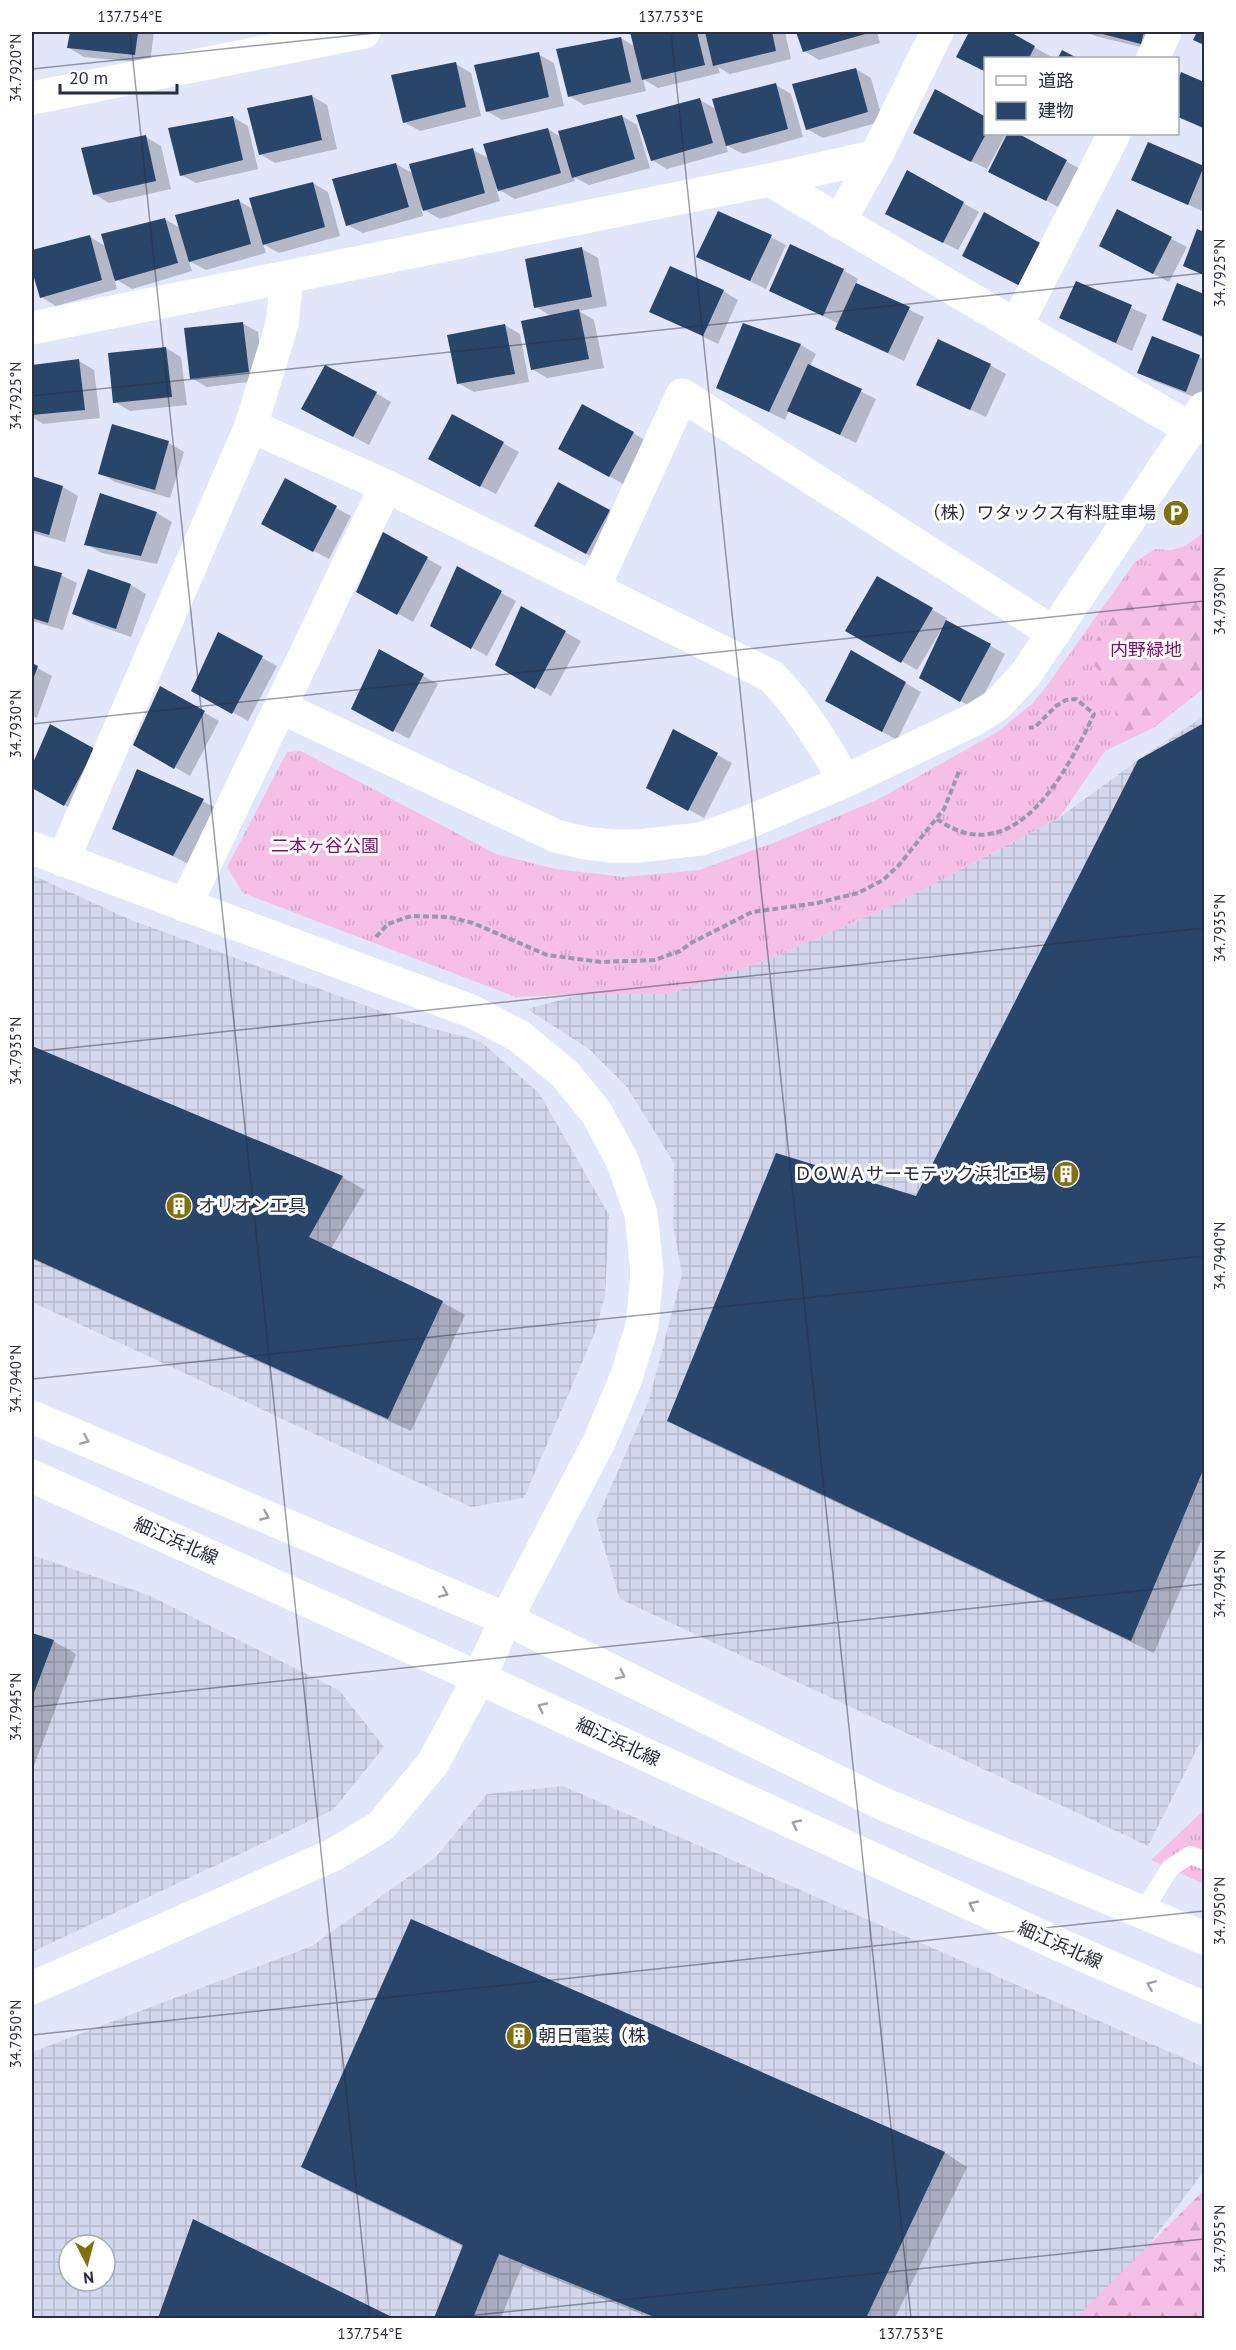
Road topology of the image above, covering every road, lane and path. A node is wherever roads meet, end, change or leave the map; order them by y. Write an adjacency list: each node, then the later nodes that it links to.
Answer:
1 (364, 32): 4 (street)
2 (937, 32): 8 (street)
3 (1165, 32): 5 (street)
4 (251, 43): 6 (street)
5 (1153, 57)
6 (32, 98)
7 (1113, 135): 12 (street)
8 (876, 156): 9 (street); 10 (street)
9 (770, 180): 10 (street); 11 (street)
10 (839, 222): 12 (street)
11 (287, 278): 13 (street); 15 (street)
12 (1016, 326): 14 (street)
13 (32, 328)
14 (1198, 419): 18 (street)
15 (251, 426): 16 (street); 25 (street)
16 (386, 486): 17 (street); 19 (street)
17 (594, 588): 18 (street); 22 (street)
18 (1054, 633): 22 (street)
19 (280, 707): 22 (street); 26 (street)
20 (1020, 726): 23 (path)
21 (962, 763): 23 (path)
22 (845, 781)
23 (937, 819): 27 (path)
24 (32, 848): 25 (street)
25 (63, 860): 26 (street)
26 (185, 906): 30 (street)
27 (372, 941)
28 (32, 1417): 30 (street, one-way to 30)
29 (32, 1476): 31 (street, 細江浜北線)
30 (506, 1619): 31 (street); 33 (street, one-way to 33)
31 (479, 1678): 35 (street); 36 (street, 細江浜北線, one-way to 31)
32 (1204, 1860): 33 (lane)
33 (1143, 1912): 34 (street)
34 (1204, 1938)
35 (32, 1989)
36 (1204, 2008)

